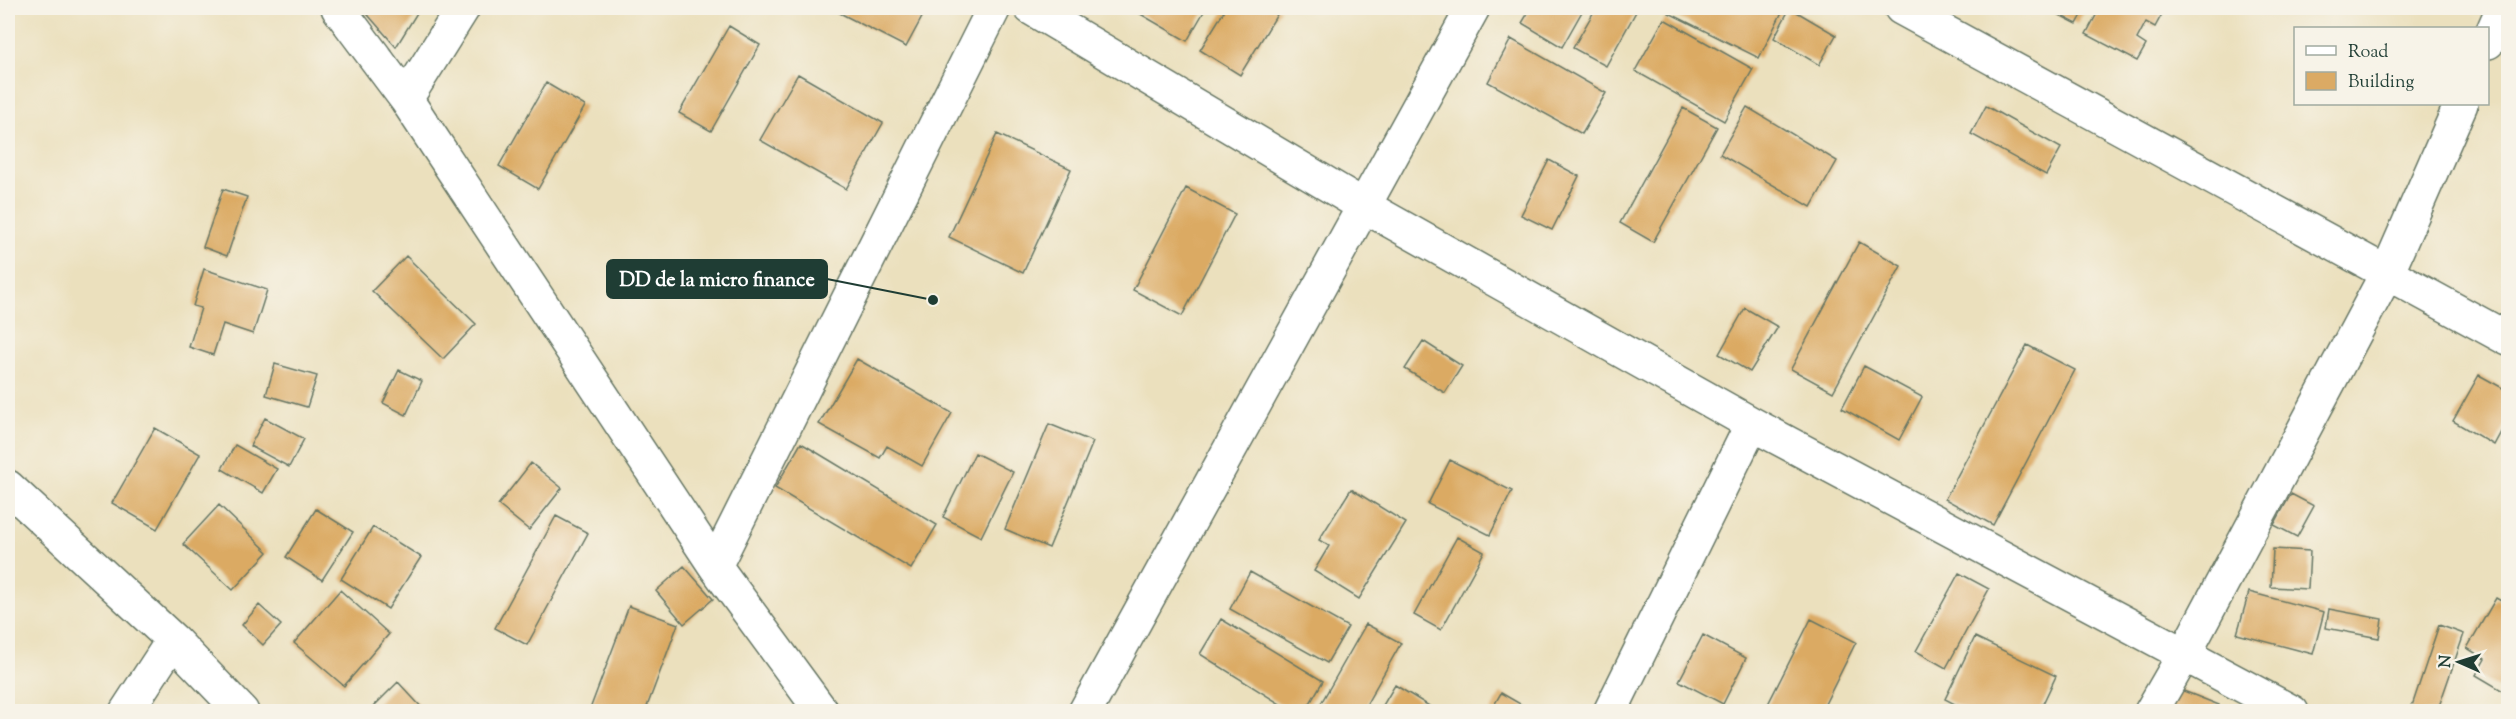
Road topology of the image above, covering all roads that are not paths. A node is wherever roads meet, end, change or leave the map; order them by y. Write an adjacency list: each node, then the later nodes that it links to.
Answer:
1 (338, 8): 9 (street)
2 (463, 8): 9 (street)
3 (994, 8): 16 (street)
4 (1031, 8): 11 (street)
5 (1473, 8): 11 (street)
6 (1901, 8): 12 (street)
7 (2503, 8): 8 (street)
8 (2489, 38)
9 (406, 99): 16 (street)
10 (2461, 105): 12 (street)
11 (1364, 206): 14 (street); 22 (street)
12 (2386, 273): 13 (street); 18 (street)
13 (2508, 339)
14 (1752, 424): 18 (street); 23 (street)
15 (8, 487): 17 (street)
16 (715, 566): 21 (street)
17 (173, 640): 19 (street); 20 (street)
18 (2185, 653): 24 (street); 25 (street)
19 (126, 711)
20 (242, 711)
21 (822, 711)
22 (1084, 711)
23 (1610, 711)
24 (2151, 711)
25 (2292, 711)

